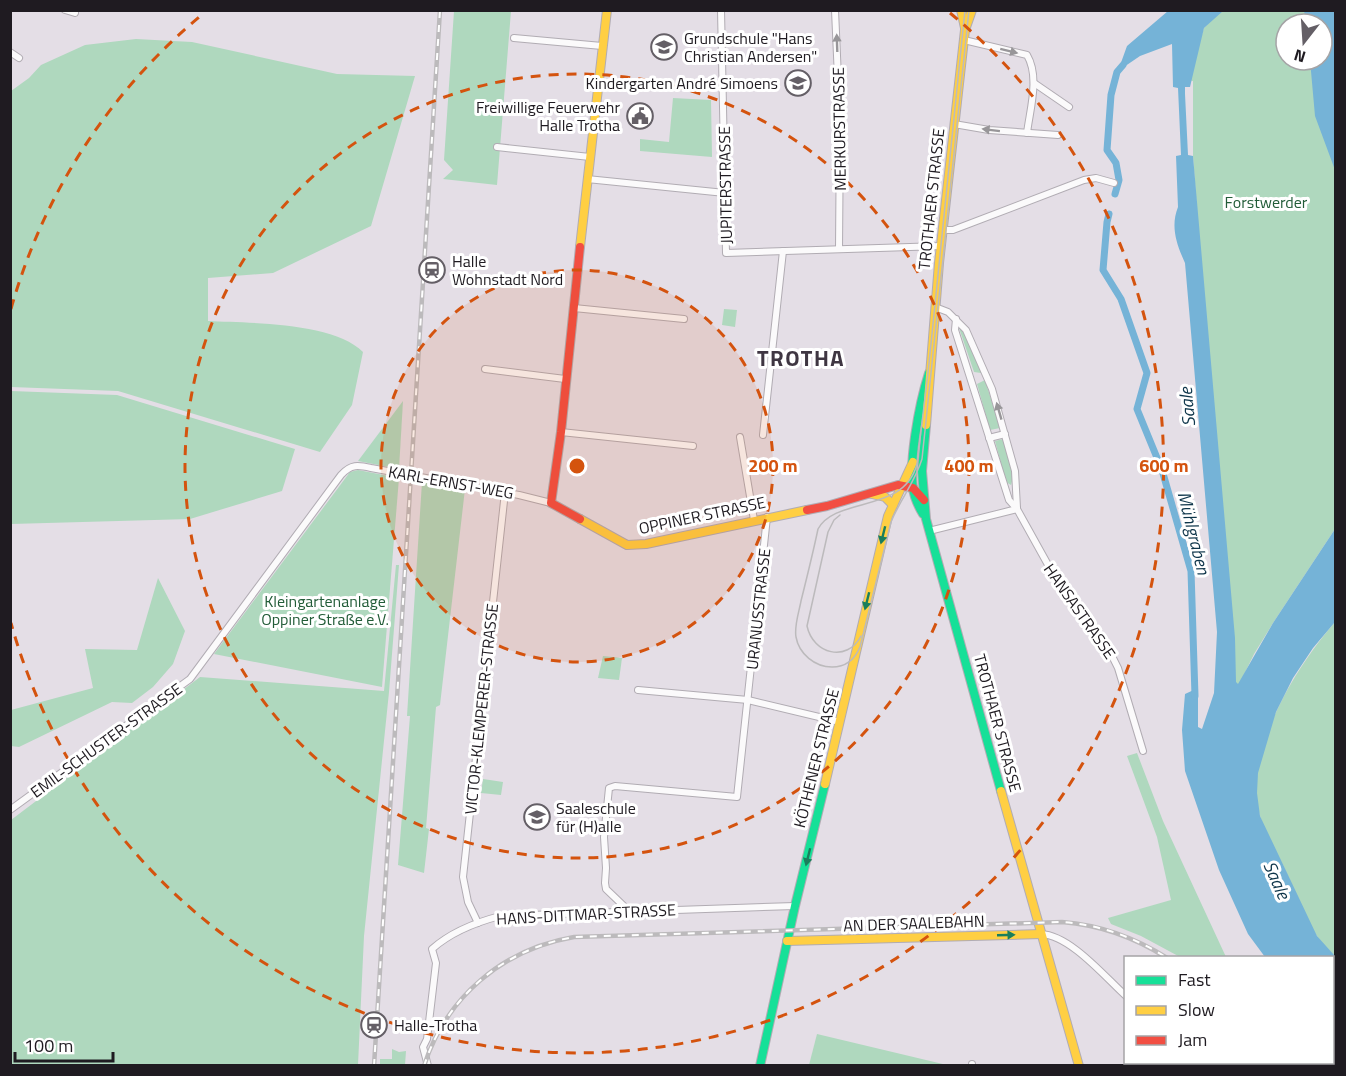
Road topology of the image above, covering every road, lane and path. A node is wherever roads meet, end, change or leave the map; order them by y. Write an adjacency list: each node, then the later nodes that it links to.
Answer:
1 (65, 10): 7 (street)
2 (607, 10): 11 (main road)
3 (722, 10): 23 (street, JUPITERSTRASSE)
4 (835, 10): 26 (street, MERKURSTRASSE, one-way to 4)
5 (961, 10): 8 (main road, TROTHAER STRASSE)
6 (972, 10): 8 (main road, TROTHAER STRASSE)
7 (75, 14)
8 (965, 30): 10 (main road, TROTHAER STRASSE)
9 (514, 38): 11 (street)
10 (964, 40): 14 (street, one-way to 14); 16 (main road, TROTHAER STRASSE)
11 (602, 46): 20 (main road)
12 (10, 52): 13 (street)
13 (19, 58)
14 (1034, 83): 15 (street); 17 (street)
15 (1069, 107)
16 (954, 124): 17 (street, one-way to 16); 24 (main road, TROTHAER STRASSE)
17 (1027, 133): 18 (street)
18 (1058, 135)
19 (497, 147): 20 (street)
20 (590, 157): 21 (main road)
21 (588, 179): 23 (street); 29 (main road)
22 (1113, 183): 24 (street)
23 (724, 192): 27 (street, JUPITERSTRASSE)
24 (943, 230): 25 (main road, TROTHAER STRASSE)
25 (941, 246): 26 (street, JUPITERSTRASSE); 28 (main road, TROTHAER STRASSE)
26 (839, 249): 27 (street, JUPITERSTRASSE)
27 (783, 251): 39 (street)
28 (935, 307): 31 (street); 33 (main road, TROTHAER STRASSE)
29 (574, 308): 30 (street); 35 (main road)
30 (684, 319)
31 (956, 319): 34 (street); 36 (street, HANSASTRASSE)
32 (485, 369): 35 (street)
33 (929, 372): 43 (main road, TROTHAER STRASSE); 51 (main road, TROTHAER STRASSE)
34 (987, 377): 36 (street); 38 (street, one-way to 34)
35 (565, 379): 37 (main road)
36 (972, 382): 41 (street, HANSASTRASSE)
37 (561, 432): 42 (street); 52 (main road)
38 (1005, 434): 41 (street); 47 (street)
39 (763, 435)
40 (740, 437): 57 (street)
41 (988, 438): 48 (street, HANSASTRASSE)
42 (693, 446)
43 (913, 462): 45 (main road, KÖTHENER STRASSE); 46 (main road, TROTHAER STRASSE)
44 (351, 466): 49 (street, KARL-ERNST-WEG); 63 (street, EMIL-SCHUSTER-STRASSE)
45 (902, 485): 46 (main road, OPPINER STRASSE); 50 (main road, OPPINER STRASSE); 53 (main road, KÖTHENER STRASSE)
46 (913, 488): 51 (main road); 56 (main road, TROTHAER STRASSE)
47 (1016, 488): 48 (street); 54 (street)
48 (1006, 490): 54 (street, HANSASTRASSE)
49 (505, 492): 52 (street, KARL-ERNST-WEG); 66 (street, VICTOR-KLEMPERER-STRASSE)
50 (868, 494): 53 (main road); 55 (main road, OPPINER STRASSE)
51 (924, 500): 56 (main road, TROTHAER STRASSE)
52 (550, 503): 57 (main road, OPPINER STRASSE)
53 (892, 505): 61 (main road, KÖTHENER STRASSE, one-way to 61)
54 (1017, 509): 58 (street); 62 (street, HANSASTRASSE)
55 (767, 517): 57 (main road, OPPINER STRASSE); 60 (street, URANUSSTRASSE)
56 (926, 519): 58 (main road, TROTHAER STRASSE)
57 (753, 520)
58 (930, 531): 67 (main road, TROTHAER STRASSE)
59 (638, 690): 60 (street)
60 (748, 700): 61 (street); 65 (street, URANUSSTRASSE)
61 (840, 722): 64 (main road, KÖTHENER STRASSE, one-way to 64)
62 (1143, 751)
63 (10, 810)
64 (795, 906): 65 (street, HANS-DITTMAR-STRASSE); 68 (main road, KÖTHENER STRASSE)
65 (630, 912): 66 (street, HANS-DITTMAR-STRASSE)
66 (478, 923): 70 (street, HANS-DITTMAR-STRASSE)
67 (1041, 934): 68 (main road, AN DER SAALEBAHN, one-way to 67); 69 (street); 72 (main road, TROTHAER STRASSE)
68 (787, 941): 71 (main road, KÖTHENER STRASSE)
69 (1124, 995)
70 (428, 1065)
71 (760, 1065)
72 (1079, 1065)

